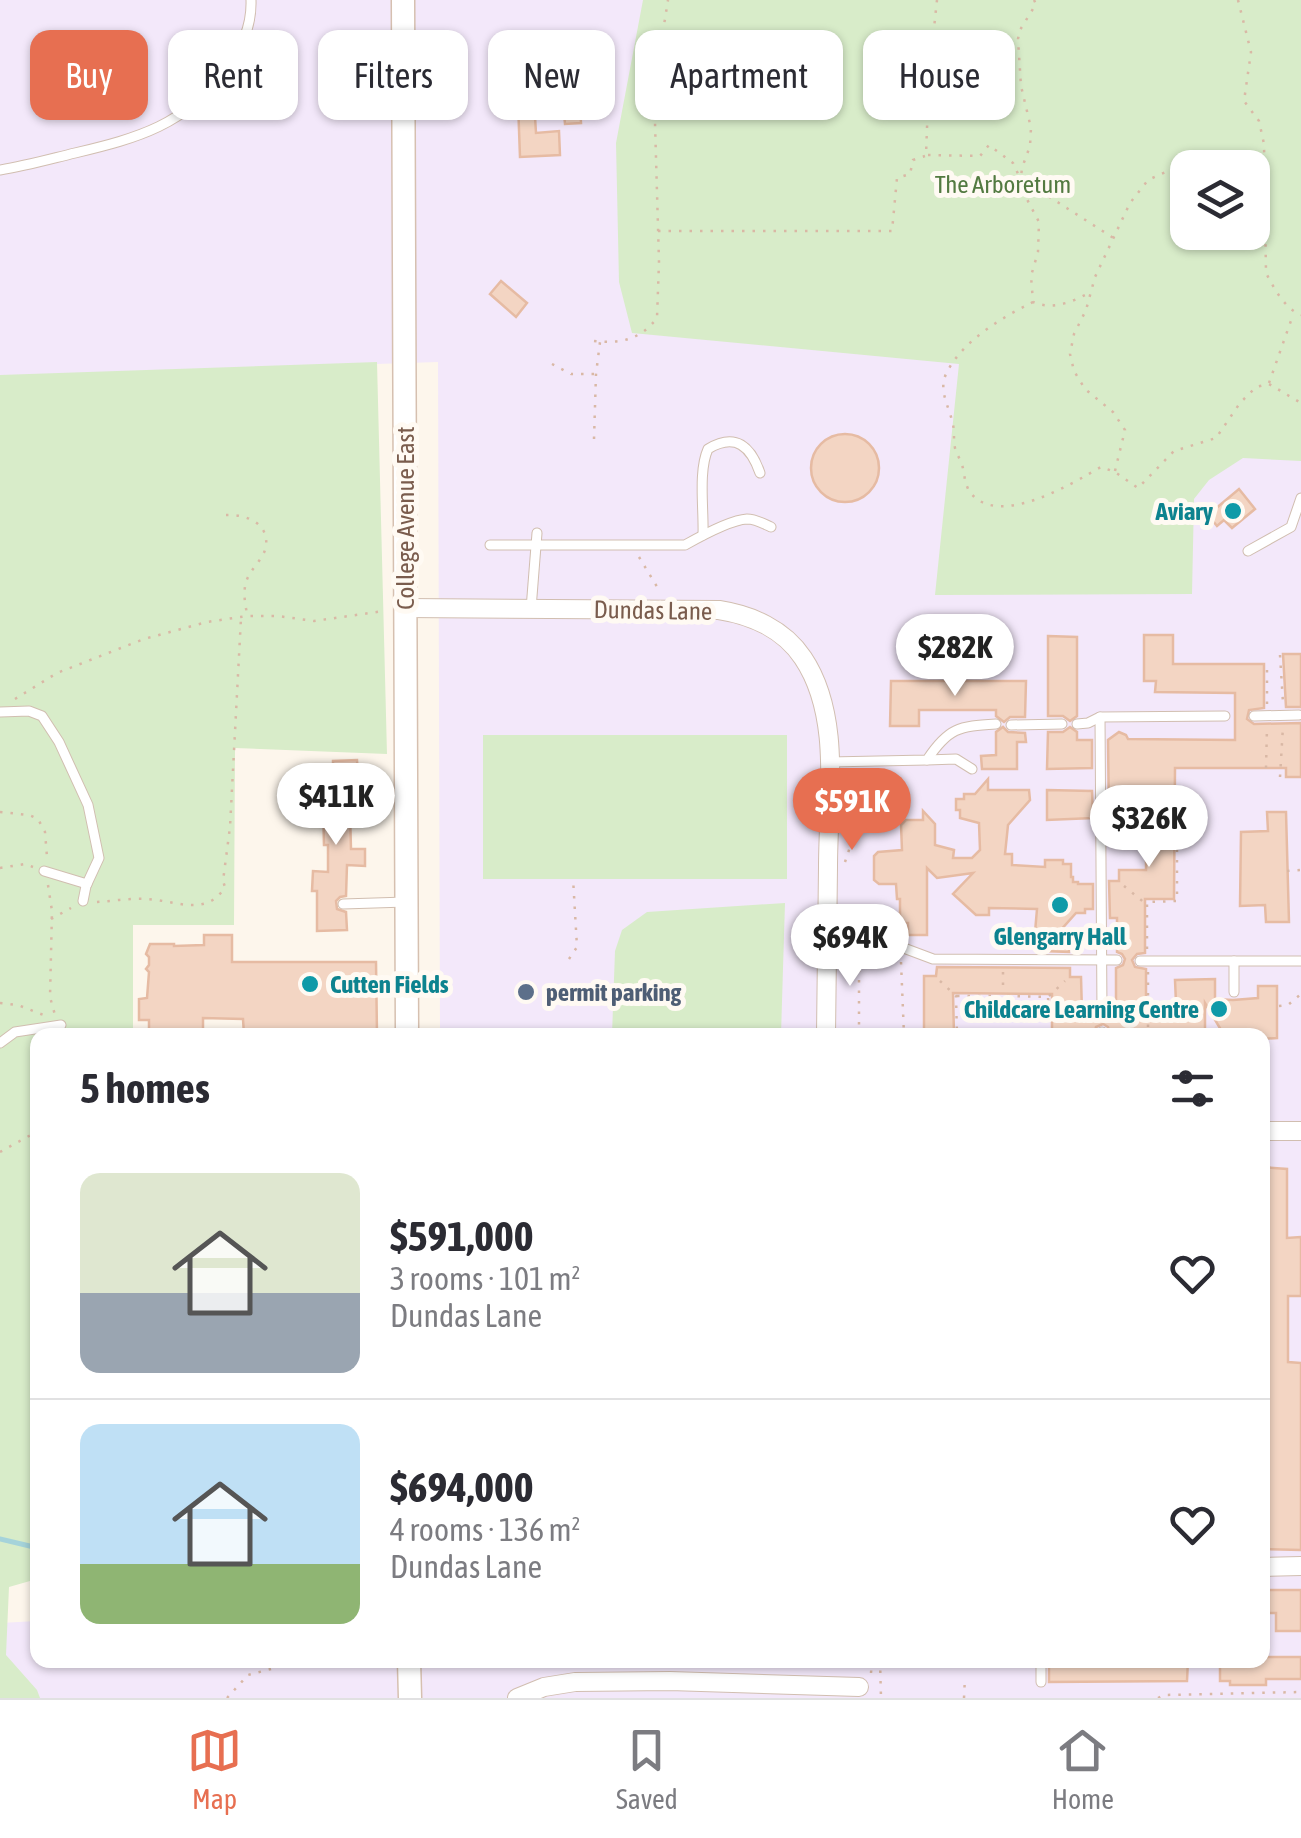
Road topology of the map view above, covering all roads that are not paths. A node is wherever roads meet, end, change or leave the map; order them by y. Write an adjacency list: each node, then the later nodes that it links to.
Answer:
1 (251, 0): 3 (lane)
2 (403, 0): 11 (street, College Avenue East)
3 (0, 170)
4 (760, 473): 7 (lane)
5 (1301, 498): 10 (lane)
6 (772, 527): 7 (lane)
7 (703, 535): 8 (lane)
8 (536, 539): 9 (lane); 12 (lane)
9 (490, 545)
10 (1248, 551)
11 (405, 608): 12 (street, Dundas Lane); 28 (street, College Avenue East)
12 (531, 609): 23 (street, Dundas Lane)
13 (3, 709): 26 (lane)
14 (1299, 715): 16 (lane)
15 (1225, 716): 17 (lane)
16 (1254, 716)
17 (1100, 717): 20 (lane); 31 (lane)
18 (996, 724): 22 (lane)
19 (1062, 724): 21 (lane)
20 (1077, 724)
21 (1011, 725)
22 (927, 760): 23 (lane); 24 (lane)
23 (829, 762): 30 (street, Dundas Lane)
24 (972, 769)
25 (45, 871): 26 (lane)
26 (87, 884): 27 (lane)
27 (83, 902)
28 (408, 902): 29 (lane); 38 (street, College Avenue East)
29 (344, 904)
30 (827, 944): 31 (lane); 39 (street, Dundas Lane)
31 (1102, 958): 32 (lane); 37 (lane)
32 (1116, 960)
33 (1144, 961): 34 (lane)
34 (1234, 962): 35 (lane); 36 (lane)
35 (1301, 962)
36 (1234, 992)
37 (1102, 1012)
38 (407, 1028)
39 (826, 1028)
40 (30, 1031): 41 (lane)
41 (0, 1042)
42 (1301, 1131): 43 (street)
43 (1270, 1132)
44 (1270, 1566): 45 (street)
45 (1301, 1566)
46 (409, 1668): 50 (street)
47 (1041, 1668): 48 (lane)
48 (1042, 1682)
49 (859, 1688): 51 (street)
50 (410, 1698)
51 (517, 1698)

